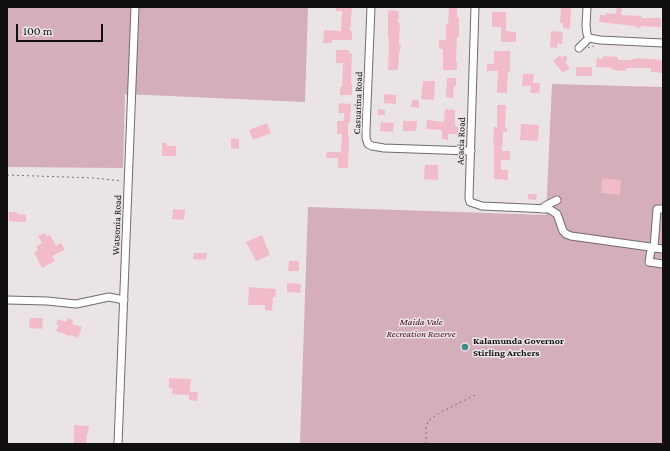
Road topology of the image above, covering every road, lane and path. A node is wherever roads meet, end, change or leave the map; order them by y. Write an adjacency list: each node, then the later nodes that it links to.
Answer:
1 (135, 7): 10 (street, Watsonia Road)
2 (371, 7): 8 (street, Casuarina Road)
3 (475, 7): 8 (street, Acacia Road)
4 (587, 7): 5 (street)
5 (589, 38): 6 (street); 7 (street)
6 (663, 43)
7 (579, 48)
8 (471, 151): 12 (street, Acacia Road)
9 (7, 175): 10 (path)
10 (128, 182): 18 (street, Watsonia Road)
11 (556, 200): 12 (street)
12 (542, 209): 14 (street)
13 (663, 209): 14 (street)
14 (654, 248): 15 (street); 16 (street)
15 (663, 249)
16 (663, 264)
17 (7, 300): 18 (street)
18 (124, 300): 20 (street, Watsonia Road)
19 (477, 394): 21 (path)
20 (118, 444)
21 (426, 444)

